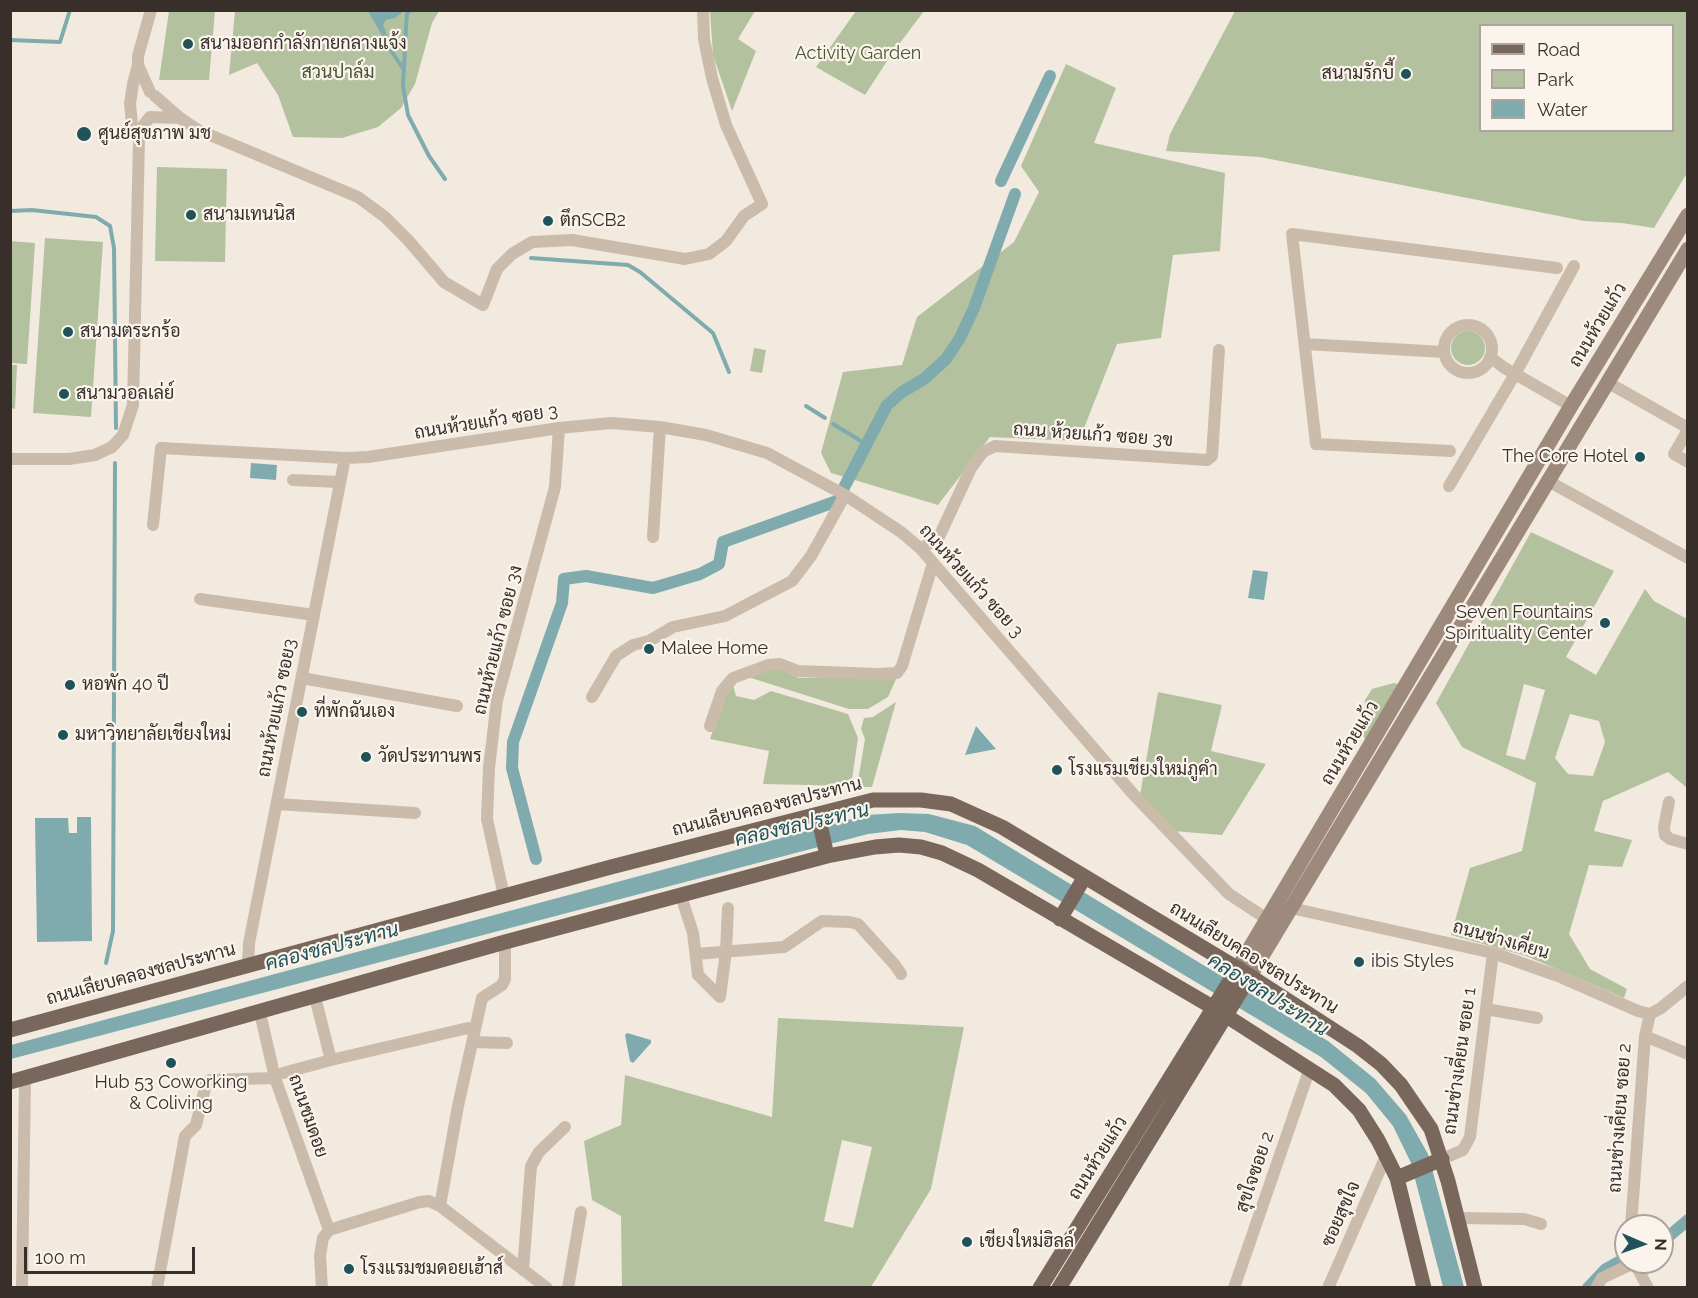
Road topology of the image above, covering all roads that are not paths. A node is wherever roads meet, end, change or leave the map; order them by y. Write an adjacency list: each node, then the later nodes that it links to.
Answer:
1 (151, 10): 3 (street)
2 (703, 10): 4 (street)
3 (138, 60): 4 (street); 5 (street)
4 (180, 118): 5 (street)
5 (139, 140): 22 (street)
6 (1688, 215): 16 (main road, ถนนห้วยแก้ว)
7 (1688, 249): 15 (main road, ถนนห้วยแก้ว)
8 (1574, 266): 14 (street)
9 (1557, 268): 10 (street)
10 (1305, 344): 12 (street); 20 (street)
11 (1219, 350): 32 (street, ถนน ห้วยแก้ว ซอย 3ข)
12 (1444, 351): 13 (street); 13 (street)
13 (1490, 357): 14 (street)
14 (1515, 374): 16 (street); 28 (street)
15 (1607, 382): 19 (street); 26 (main road, ถนนห้วยแก้ว)
16 (1571, 406): 24 (main road, ถนนห้วยแก้ว)
17 (660, 427): 18 (street, ถนนห้วยแก้ว ซอย 3); 29 (street, ถนนห้วยแก้ว ซอย 3); 31 (street)
18 (560, 429): 21 (street, ถนนห้วยแก้ว ซอย 3); 48 (street, ถนนห้วยแก้ว ซอย 3ง)
19 (1688, 429): 23 (street)
20 (1450, 451)
21 (345, 458): 27 (street, ถนนห้วยแก้ว ซอย3); 30 (street, ถนนห้วยแก้ว ซอย 3)
22 (10, 459)
23 (1688, 462)
24 (1533, 472): 26 (main road); 53 (main road, ถนนห้วยแก้ว)
25 (293, 480): 27 (street)
26 (1548, 481): 33 (street); 51 (main road, ถนนห้วยแก้ว)
27 (340, 482): 36 (street, ถนนห้วยแก้ว ซอย3)
28 (1449, 486)
29 (840, 491): 32 (street, ถนนห้วยแก้ว ซอย 3); 38 (street)
30 (153, 525)
31 (653, 537)
32 (921, 549): 34 (street, ถนนห้วยแก้ว ซอย 3)
33 (1688, 558)
34 (933, 562): 40 (street); 53 (street, ถนนห้วยแก้ว ซอย 3)
35 (200, 599): 36 (street)
36 (314, 615): 37 (street, ถนนห้วยแก้ว ซอย3)
37 (302, 678): 39 (street); 42 (street, ถนนห้วยแก้ว ซอย3)
38 (592, 697)
39 (457, 706)
40 (710, 726)
41 (1669, 802): 45 (street)
42 (277, 804): 43 (street); 58 (street, ถนนห้วยแก้ว ซอย3)
43 (415, 813)
44 (818, 818): 46 (main road); 47 (main road, ถนนเลียบคลองชลประทาน); 48 (main road, ถนนเลียบคลองชลประทาน)
45 (1688, 844)
46 (826, 852): 49 (main road); 52 (main road)
47 (1082, 882): 52 (main road); 59 (main road, ถนนเลียบคลองชลประทาน)
48 (504, 896): 58 (main road, ถนนเลียบคลองชลประทาน)
49 (681, 896): 54 (main road); 57 (street)
50 (728, 908): 55 (street)
51 (1291, 908): 56 (street, ถนนช่างเคี่ยน); 59 (main road, ถนนห้วยแก้ว)
52 (1063, 914): 64 (main road)
53 (1267, 919): 59 (main road, ถนนห้วยแก้ว)
54 (505, 942): 62 (main road); 71 (street)
55 (726, 951): 57 (street); 57 (street); 60 (street)
56 (1493, 953): 63 (street, ถนนช่างเคี่ยน ซอย 1); 66 (street, ถนนช่างเคี่ยน)
57 (696, 954)
58 (249, 965): 69 (main road, ถนนเลียบคลองชลประทาน)
59 (1244, 972): 64 (main road, ถนนห้วยแก้ว); 80 (main road, ถนนเลียบคลองชลประทาน)
60 (901, 974)
61 (1688, 986): 66 (street)
62 (315, 997): 65 (main road); 74 (street)
63 (1486, 1009): 67 (street); 80 (street, ถนนช่างเคี่ยน ซอย 1)
64 (1220, 1011): 75 (main road); 95 (main road, ถนนห้วยแก้ว); 96 (main road, ถนนห้วยแก้ว)
65 (260, 1013): 76 (street, ถนนชมดอย); 77 (main road)
66 (1650, 1014): 70 (street, ถนนช่างเคี่ยน ซอย 2)
67 (1537, 1018)
68 (468, 1028): 74 (street)
69 (10, 1030)
70 (1645, 1036): 73 (street); 84 (street, ถนนช่างเคี่ยน ซอย 2)
71 (473, 1042): 72 (street); 82 (street)
72 (507, 1043)
73 (1688, 1054)
74 (331, 1060): 76 (street)
75 (1310, 1068): 79 (main road); 97 (street, สุขใจซอย 2)
76 (279, 1075): 87 (street, ถนนชมดอย); 91 (street)
77 (18, 1081): 90 (street)
78 (565, 1127): 88 (street)
79 (1386, 1156): 81 (main road); 98 (street, ซอยสุขใจ)
80 (1442, 1160): 81 (main road); 85 (main road, ถนนเลียบคลองชลประทาน)
81 (1397, 1178): 99 (main road)
82 (441, 1206): 87 (street); 88 (street)
83 (581, 1212): 94 (street)
84 (1632, 1214)
85 (1458, 1218): 86 (street); 100 (main road, ถนนเลียบคลองชลประทาน)
86 (1541, 1224)
87 (329, 1230): 92 (street)
88 (523, 1270): 93 (street)
89 (1614, 1272): 101 (street)
90 (21, 1287)
91 (157, 1287)
92 (322, 1287)
93 (547, 1287)
94 (567, 1287)
95 (1040, 1287)
96 (1059, 1287)
97 (1234, 1287)
98 (1328, 1287)
99 (1424, 1287)
100 (1475, 1287)
101 (1596, 1287)

